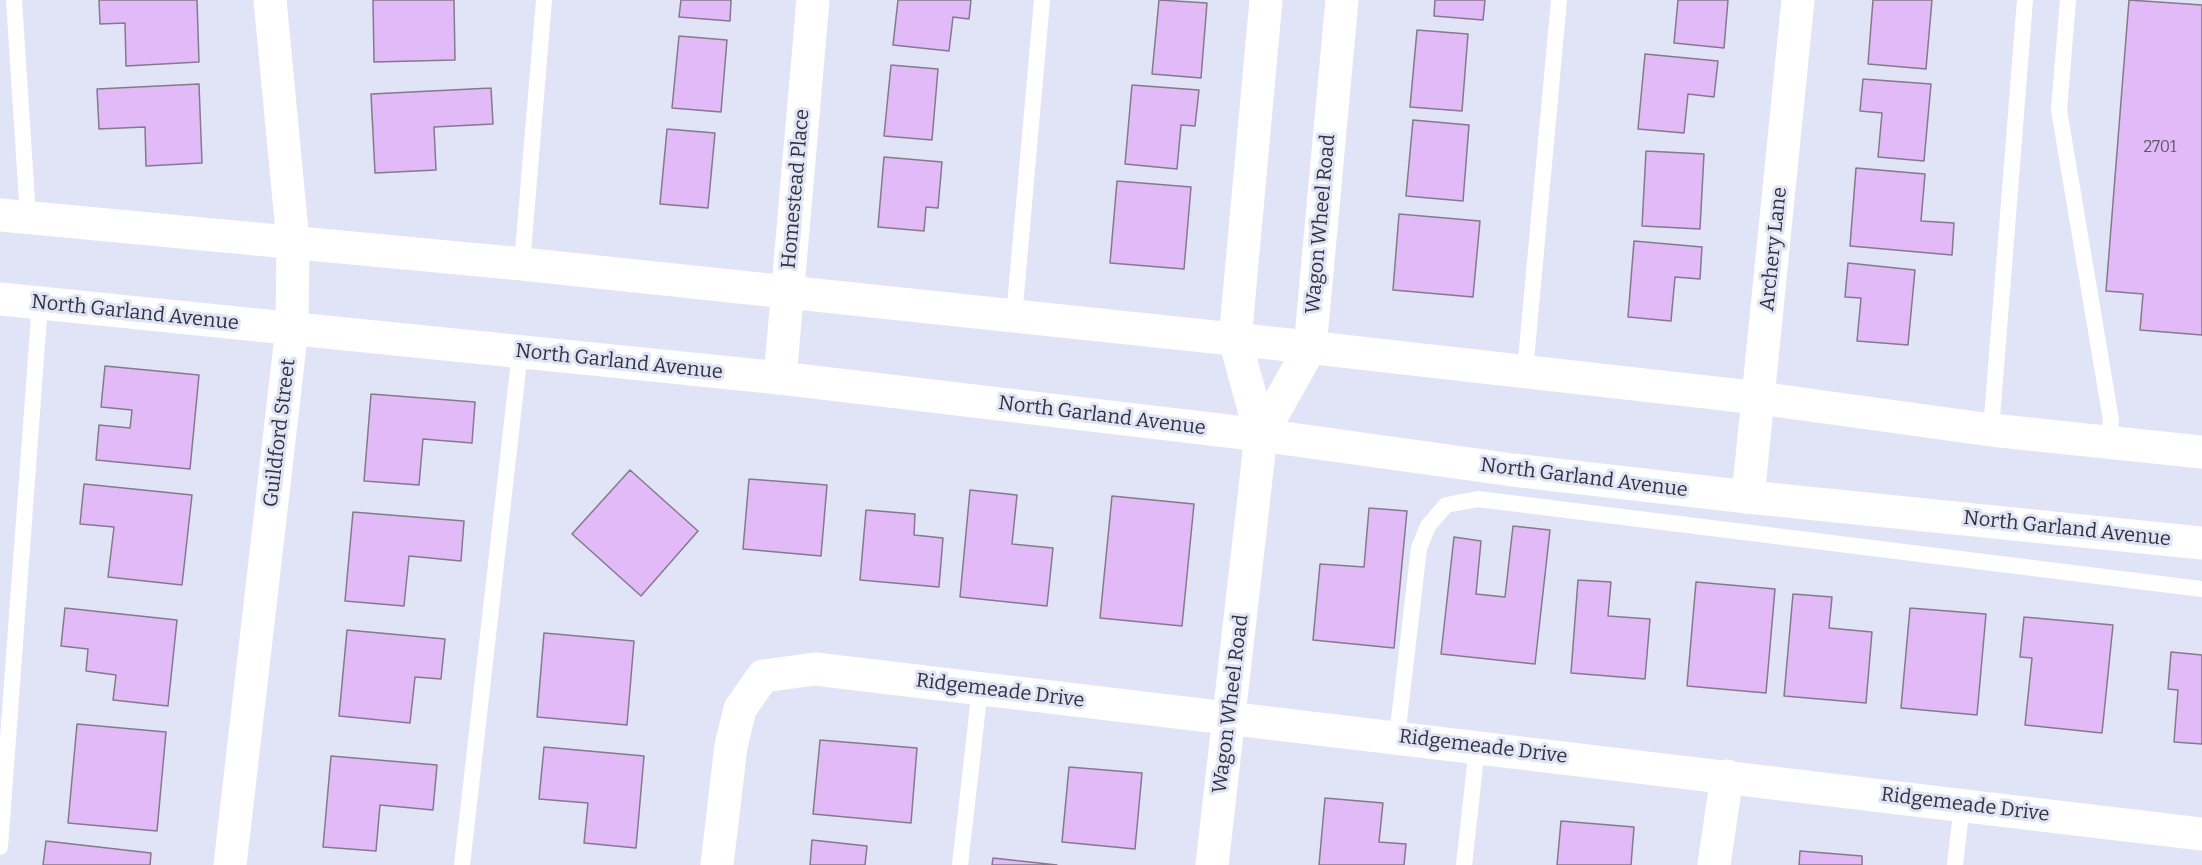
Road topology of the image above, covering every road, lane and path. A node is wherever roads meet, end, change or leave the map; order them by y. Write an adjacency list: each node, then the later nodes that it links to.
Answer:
1 (14, 0): 12 (lane)
2 (270, 0): 13 (street, Guildford Street)
3 (544, 0): 14 (lane)
4 (813, 0): 15 (street, Homestead Place)
5 (1042, 0): 18 (lane)
6 (1266, 0): 20 (street, Wagon Wheel Road)
7 (1342, 0): 21 (street, Wagon Wheel Road)
8 (1559, 0): 23 (lane)
9 (1798, 0): 25 (street, Archery Lane)
10 (2025, 0): 26 (lane)
11 (2068, 0): 28 (lane)
12 (14, 216): 13 (street)
13 (293, 242): 14 (street); 19 (street, Guildford Street)
14 (522, 264): 15 (street)
15 (787, 291): 18 (street); 24 (street, Homestead Place)
16 (0, 299): 17 (street, North Garland Avenue)
17 (40, 303): 19 (street, North Garland Avenue); 42 (lane)
18 (1014, 317): 20 (street)
19 (292, 328): 22 (street, North Garland Avenue); 43 (street, Guildford Street)
20 (1235, 340): 21 (street); 27 (street, Wagon Wheel Road)
21 (1310, 348): 23 (street); 27 (street, Wagon Wheel Road)
22 (520, 352): 24 (street, North Garland Avenue); 44 (lane)
23 (1525, 371): 25 (street)
24 (780, 378): 27 (street, North Garland Avenue)
25 (1759, 398): 26 (street); 30 (street, Archery Lane)
26 (1991, 430): 28 (street)
27 (1261, 435): 30 (street, North Garland Avenue); 36 (street, Wagon Wheel Road)
28 (2109, 442): 29 (street)
29 (2202, 452)
30 (1748, 497): 32 (street, North Garland Avenue)
31 (2202, 526): 32 (street)
32 (2145, 536): 33 (street, North Garland Avenue)
33 (2202, 543)
34 (2202, 589): 37 (lane)
35 (980, 688): 36 (street, Ridgemeade Drive); 45 (street, Ridgemeade Drive); 46 (lane)
36 (1229, 718): 37 (street, Ridgemeade Drive); 47 (street, Wagon Wheel Road)
37 (1397, 737): 38 (street, Ridgemeade Drive)
38 (1477, 747): 39 (street, Ridgemeade Drive); 48 (lane)
39 (1727, 776): 40 (street, Ridgemeade Drive); 49 (street)
40 (1962, 804): 41 (street, Ridgemeade Drive); 50 (lane)
41 (2202, 834)
42 (0, 847)
43 (230, 865)
44 (462, 865)
45 (717, 865)
46 (960, 865)
47 (1212, 865)
48 (1464, 865)
49 (1714, 865)
50 (1955, 865)

